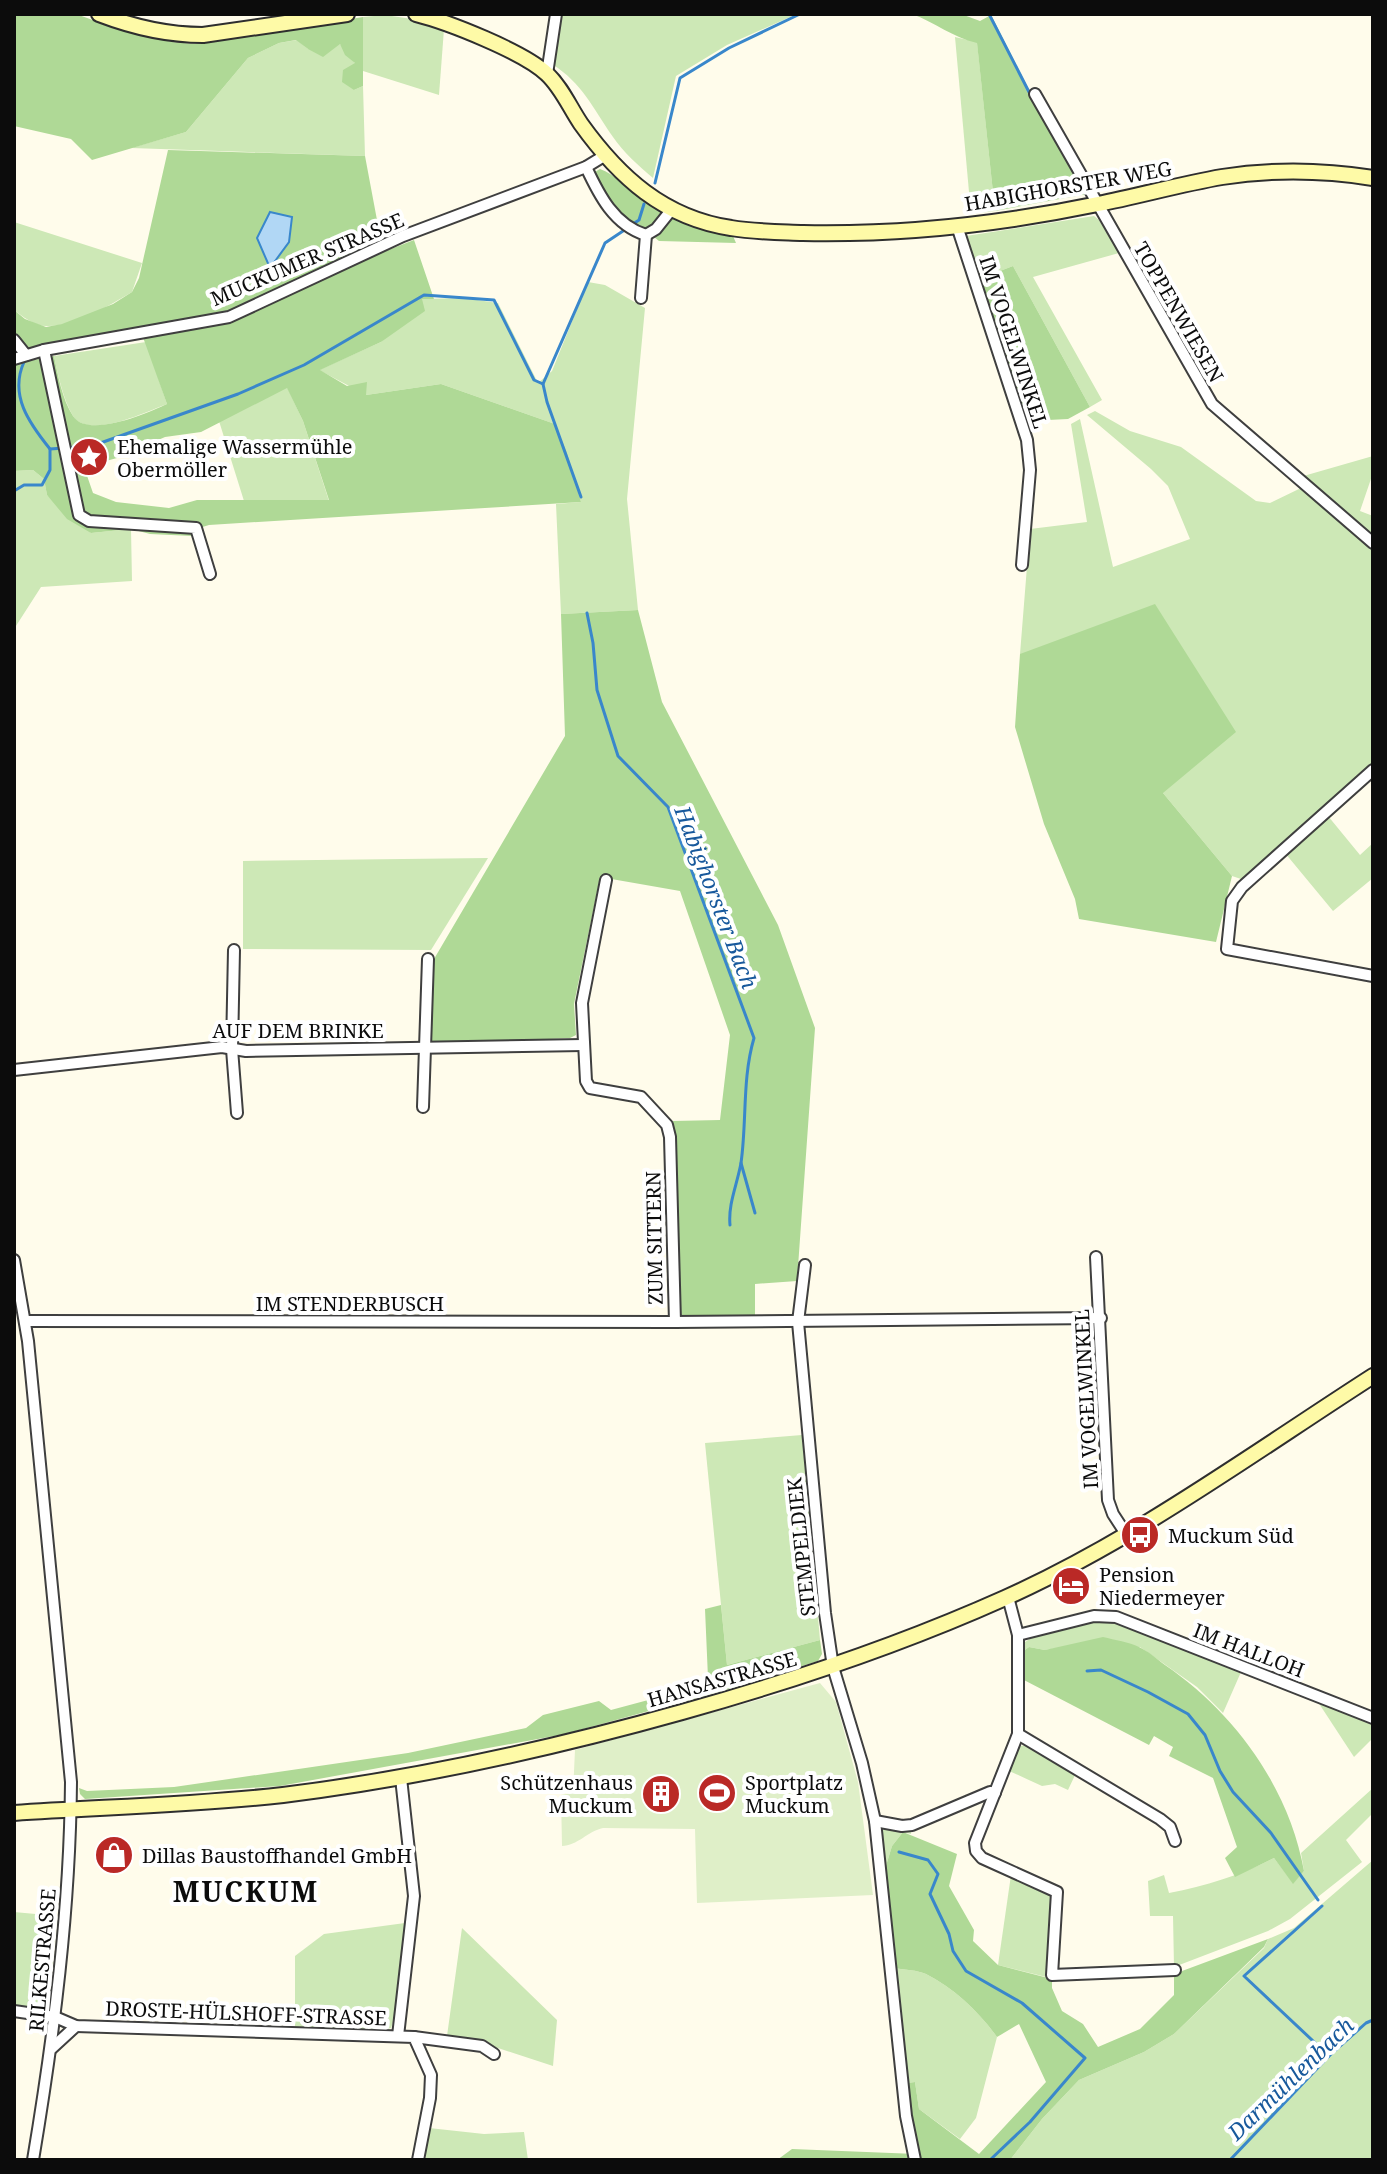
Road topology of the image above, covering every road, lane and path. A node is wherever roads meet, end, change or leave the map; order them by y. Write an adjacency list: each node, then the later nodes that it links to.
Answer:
1 (99, 14): 2 (main road)
2 (347, 14)
3 (416, 14): 5 (main road, HABIGHORSTER WEG)
4 (556, 14): 5 (street)
5 (547, 74): 7 (main road, HABIGHORSTER WEG)
6 (1035, 94): 10 (street, TOPPENWIESEN)
7 (604, 156): 8 (street, MUCKUMER STRASSE); 11 (main road, HABIGHORSTER WEG)
8 (586, 167): 13 (street); 16 (street, MUCKUMER STRASSE)
9 (1373, 178): 10 (main road, HABIGHORSTER WEG)
10 (1098, 204): 12 (main road, HABIGHORSTER WEG); 19 (street, TOPPENWIESEN)
11 (672, 209): 12 (main road, HABIGHORSTER WEG); 13 (street)
12 (957, 226): 20 (street, IM VOGELWINKEL)
13 (646, 235): 14 (street)
14 (641, 298)
15 (14, 340): 17 (street)
16 (44, 350): 17 (street, MUCKUMER STRASSE); 21 (street)
17 (26, 355): 18 (street, MUCKUMER STRASSE)
18 (14, 359)
19 (1373, 543)
20 (1022, 565)
21 (210, 574)
22 (1373, 770): 26 (street)
23 (606, 880): 27 (street, ZUM SITTERN)
24 (234, 950): 29 (street)
25 (428, 959): 28 (street)
26 (1373, 976)
27 (583, 1045): 28 (street, AUF DEM BRINKE); 38 (street, ZUM SITTERN)
28 (424, 1047): 29 (street, AUF DEM BRINKE); 31 (street)
29 (232, 1049): 30 (street, AUF DEM BRINKE); 32 (street)
30 (14, 1070)
31 (423, 1107)
32 (237, 1113)
33 (1096, 1257): 36 (street, IM VOGELWINKEL)
34 (14, 1260): 37 (street)
35 (805, 1265): 39 (street, STEMPELDIEK)
36 (1101, 1318): 39 (street, ZUM SITTERN); 41 (street, IM VOGELWINKEL)
37 (25, 1321): 38 (street, IM STENDERBUSCH); 49 (street)
38 (675, 1322): 39 (street, ZUM SITTERN)
39 (798, 1322): 44 (street, STEMPELDIEK)
40 (1373, 1376): 41 (main road, HANSASTRASSE)
41 (1126, 1534): 42 (main road, HANSASTRASSE)
42 (1008, 1597): 43 (street); 44 (main road, HANSASTRASSE)
43 (1018, 1635): 45 (street, IM HALLOH); 46 (street)
44 (833, 1667): 47 (main road, HANSASTRASSE); 51 (street, STEMPELDIEK)
45 (1373, 1718)
46 (1018, 1734): 48 (street); 52 (street)
47 (401, 1778): 49 (main road, HANSASTRASSE); 57 (street)
48 (995, 1793): 51 (street); 53 (street)
49 (71, 1809): 50 (main road, HANSASTRASSE); 55 (street, RILKESTRASSE)
50 (14, 1813)
51 (875, 1821): 63 (street, STEMPELDIEK)
52 (1175, 1841)
53 (1175, 1970)
54 (14, 2011): 55 (street, DROSTE-HÜLSHOFF-STRASSE)
55 (55, 2017): 56 (street, DROSTE-HÜLSHOFF-STRASSE); 59 (street, RILKESTRASSE)
56 (76, 2026): 57 (street, DROSTE-HÜLSHOFF-STRASSE); 59 (street, DROSTE-HÜLSHOFF-STRASSE)
57 (398, 2036): 58 (street, DROSTE-HÜLSHOFF-STRASSE)
58 (414, 2037): 60 (street, DROSTE-HÜLSHOFF-STRASSE); 62 (street, DROSTE-HÜLSHOFF-STRASSE)
59 (52, 2048): 61 (street, RILKESTRASSE)
60 (494, 2054)
61 (33, 2160)
62 (418, 2160)
63 (915, 2160)

